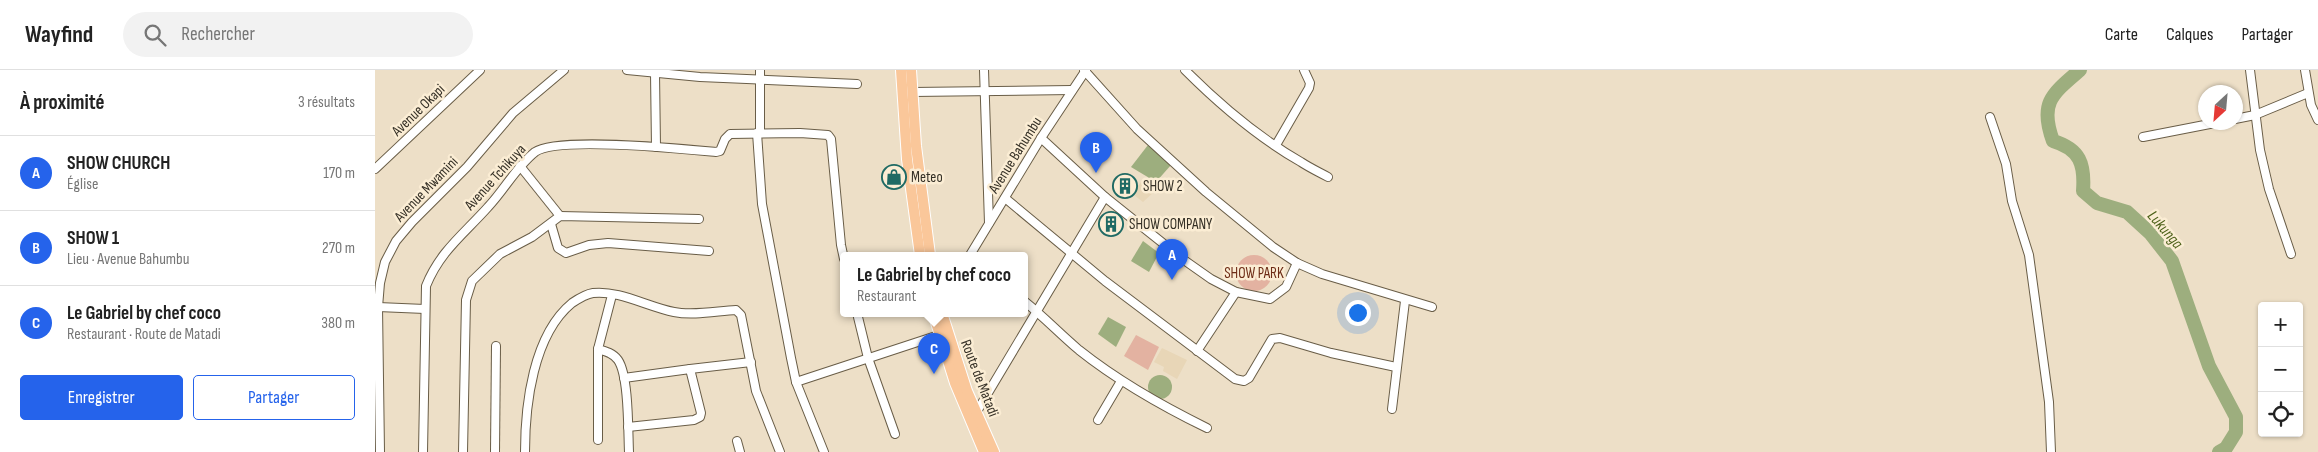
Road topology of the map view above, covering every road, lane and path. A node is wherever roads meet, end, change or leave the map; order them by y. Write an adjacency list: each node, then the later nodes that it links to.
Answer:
1 (480, 70): 31 (street, Avenue Okapi)
2 (564, 70): 52 (street, Avenue Mwamini)
3 (627, 70): 13 (street)
4 (760, 70): 14 (street)
5 (901, 70): 33 (main road)
6 (911, 70): 18 (main road)
7 (984, 70): 16 (street)
8 (1185, 70): 28 (street)
9 (1304, 70): 28 (street)
10 (2250, 70): 20 (street)
11 (2305, 70): 19 (street)
12 (1085, 71): 17 (street, Avenue Bahumbu); 47 (street)
13 (655, 73): 14 (street); 29 (street)
14 (760, 79): 15 (street); 25 (street)
15 (857, 84)
16 (985, 90): 17 (street); 18 (street); 39 (street)
17 (1073, 90): 26 (street, Avenue Bahumbu)
18 (912, 92): 33 (main road)
19 (2308, 93): 20 (street); 23 (street)
20 (2255, 116): 22 (street); 46 (street)
21 (1990, 117): 91 (street)
22 (2243, 118)
23 (2318, 120)
24 (2198, 127): 27 (street)
25 (758, 133): 29 (street, Avenue Tchikuya); 41 (street, Avenue Tchikuya); 69 (street)
26 (1041, 138): 34 (street); 35 (street, Avenue Bahumbu)
27 (2143, 138)
28 (1276, 146): 32 (street)
29 (656, 147): 30 (street, Avenue Tchikuya)
30 (520, 166): 36 (street); 54 (street, Avenue Tchikuya)
31 (375, 169)
32 (1328, 177)
33 (915, 181): 42 (main road); 43 (main road)
34 (1105, 197): 45 (street); 48 (street)
35 (1005, 198): 39 (street, Avenue Bahumbu); 45 (street)
36 (560, 216): 37 (street); 38 (street)
37 (699, 219)
38 (551, 224): 40 (street); 82 (street)
39 (989, 224): 44 (street, Avenue Bahumbu)
40 (709, 251)
41 (842, 252)
42 (920, 252)
43 (929, 252)
44 (972, 252)
45 (1071, 253): 55 (street); 62 (street)
46 (2291, 254)
47 (1297, 263): 48 (street); 50 (street)
48 (1236, 292): 62 (street)
49 (612, 294): 61 (street); 64 (street); 84 (street)
50 (1405, 300): 53 (street); 65 (street)
51 (1028, 304): 55 (street)
52 (378, 307): 54 (street); 76 (street, Avenue Mwamini)
53 (1432, 307)
54 (425, 309): 81 (street, Avenue Tchikuya)
55 (1038, 312): 68 (street); 71 (street)
56 (858, 317): 63 (street)
57 (934, 317): 59 (main road, Route de Matadi)
58 (943, 317): 71 (main road, Route de Matadi)
59 (939, 335): 63 (street); 75 (main road, Route de Matadi)
60 (496, 346): 83 (street)
61 (598, 350): 67 (street); 78 (street)
62 (1197, 350): 65 (street)
63 (868, 358): 69 (street); 77 (street)
64 (751, 362): 66 (street); 87 (street)
65 (1396, 366): 70 (street)
66 (691, 369): 67 (street); 73 (street)
67 (624, 378): 73 (street)
68 (1121, 381): 72 (street); 74 (street)
69 (796, 382): 88 (street)
70 (1392, 409)
71 (976, 413): 75 (main road, Route de Matadi)
72 (1098, 420)
73 (628, 427): 85 (street)
74 (1207, 428)
75 (979, 431): 89 (main road, Route de Matadi); 90 (main road, Route de Matadi)
76 (378, 434): 80 (street, Avenue Mwamini)
77 (895, 434)
78 (598, 440)
79 (737, 441): 86 (street)
80 (380, 452)
81 (423, 452)
82 (463, 452)
83 (495, 452)
84 (525, 452)
85 (629, 452)
86 (740, 452)
87 (780, 452)
88 (824, 452)
89 (984, 452)
90 (994, 452)
91 (2051, 452)

